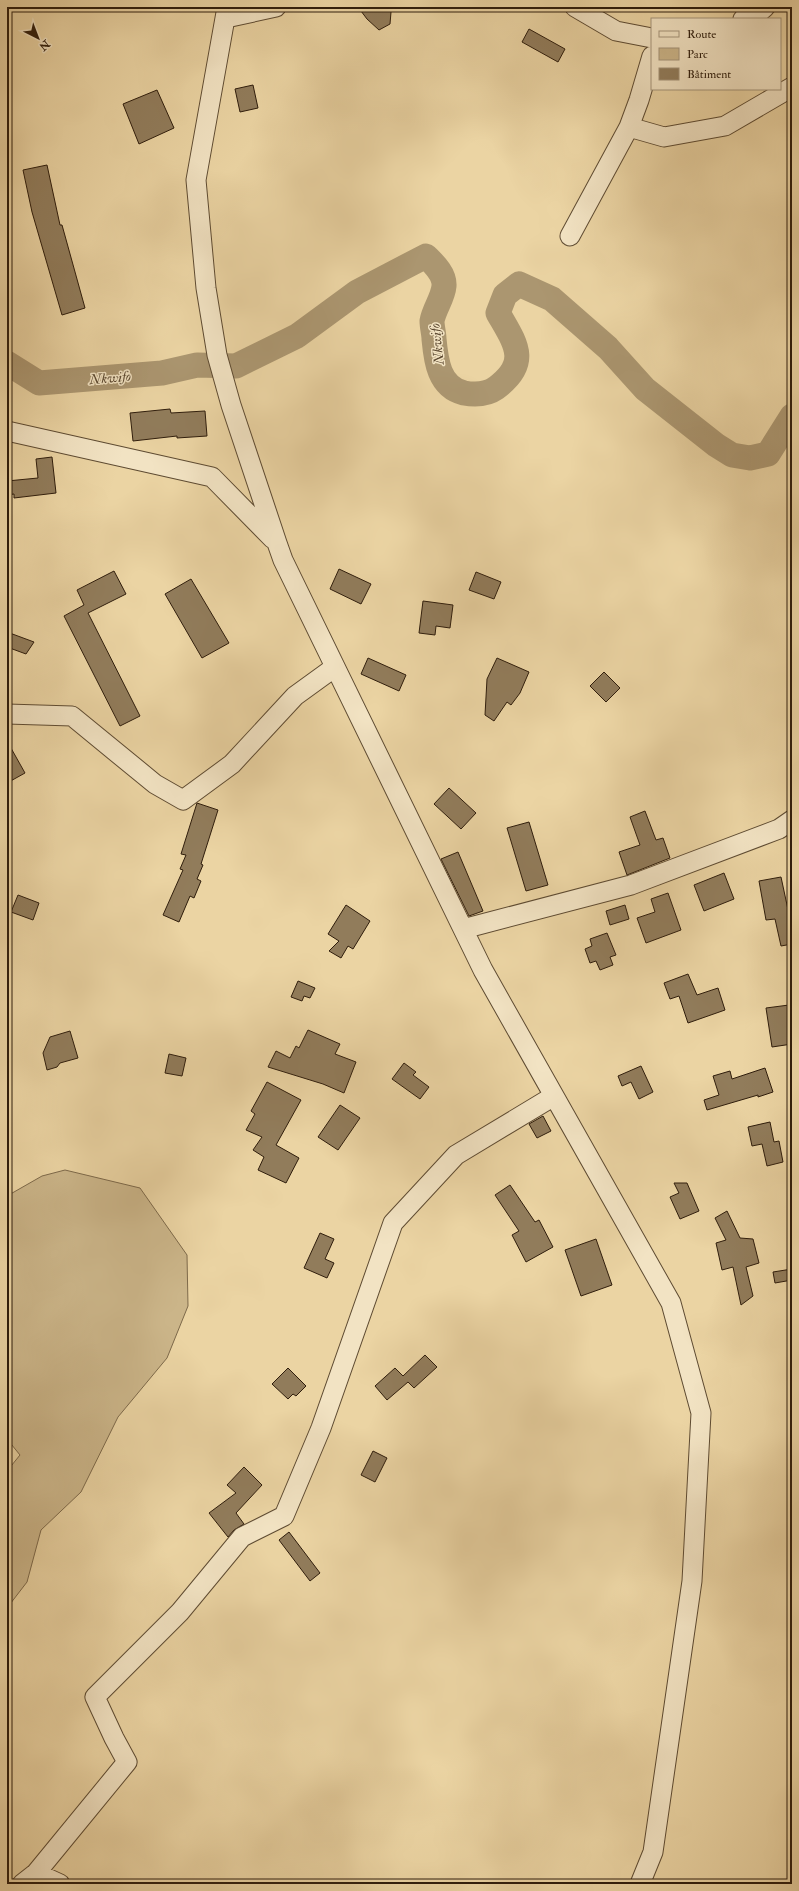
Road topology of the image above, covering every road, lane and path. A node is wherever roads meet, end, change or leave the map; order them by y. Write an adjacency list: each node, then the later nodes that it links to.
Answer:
1 (276, 7): 4 (street)
2 (575, 7): 6 (street)
3 (765, 7): 5 (street)
4 (227, 12): 12 (street)
5 (746, 18)
6 (651, 38)
7 (651, 59): 9 (street)
8 (792, 88): 9 (street)
9 (629, 128): 10 (street)
10 (570, 236)
11 (7, 431): 12 (street)
12 (277, 543): 13 (street)
13 (335, 667): 14 (street); 16 (street)
14 (7, 714)
15 (792, 820): 16 (street)
16 (463, 929): 17 (street)
17 (554, 1096): 18 (street); 20 (street)
18 (29, 1879): 19 (street)
19 (60, 1884)
20 (640, 1884)

